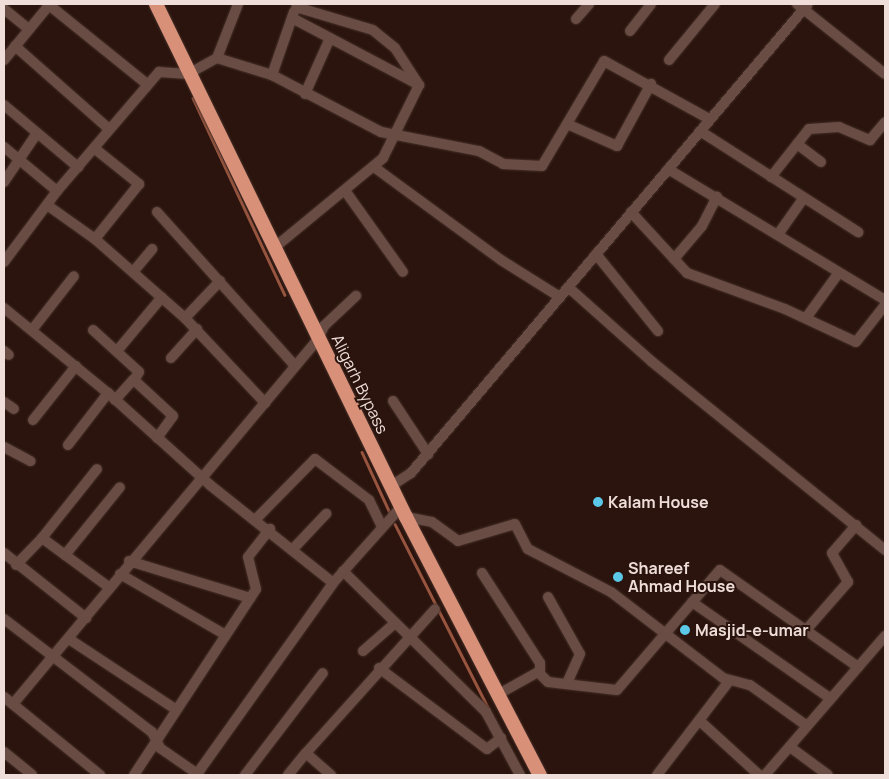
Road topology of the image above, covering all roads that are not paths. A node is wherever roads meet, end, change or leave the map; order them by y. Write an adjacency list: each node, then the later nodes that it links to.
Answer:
1 (49, 4): 12 (street); 23 (street)
2 (238, 4): 16 (street)
3 (589, 4): 11 (street)
4 (651, 4): 13 (street)
5 (715, 4): 18 (street)
6 (158, 5): 19 (highway, Aligarh Bypass)
7 (296, 5): 10 (street); 24 (street)
8 (803, 6): 20 (street); 27 (street)
9 (4, 9): 12 (street)
10 (292, 18): 14 (street); 21 (street)
11 (576, 20)
12 (29, 28): 15 (street)
13 (630, 31)
14 (330, 38): 24 (street); 25 (street)
15 (15, 46): 17 (street); 30 (street)
16 (217, 58): 19 (street); 21 (street)
17 (4, 60)
18 (669, 60)
19 (188, 74): 23 (street); 54 (highway, Aligarh Bypass)
20 (885, 74)
21 (272, 75): 25 (street)
22 (652, 84): 27 (street); 29 (street); 29 (street)
23 (148, 85): 30 (street)
24 (419, 85): 33 (street)
25 (305, 94): 33 (street)
26 (4, 105): 32 (street)
27 (709, 119): 31 (street)
28 (885, 122): 34 (street)
29 (567, 124): 33 (street)
30 (109, 129): 36 (street)
31 (700, 131): 41 (street); 42 (street)
32 (37, 133): 37 (street); 39 (street)
33 (397, 137): 40 (street)
34 (796, 144): 38 (street); 42 (street)
35 (4, 147): 37 (street)
36 (94, 148): 39 (street); 53 (street)
37 (19, 159): 43 (street); 44 (street)
38 (821, 162)
39 (78, 167): 44 (street)
40 (374, 167): 45 (street); 66 (street)
41 (668, 169): 46 (street); 50 (street)
42 (771, 177): 47 (street)
43 (4, 182)
44 (57, 190): 48 (street)
45 (346, 192): 54 (street); 60 (street)
46 (717, 197): 52 (street); 58 (street)
47 (803, 199): 51 (street); 52 (street)
48 (47, 205): 53 (street); 57 (street)
49 (157, 212): 63 (street)
50 (631, 212): 56 (street); 58 (street)
51 (858, 232)
52 (779, 233): 61 (street)
53 (95, 239): 59 (street)
54 (274, 248): 77 (highway, Aligarh Bypass)
55 (152, 250): 59 (street)
56 (596, 254): 64 (street); 76 (street)
57 (5, 259)
58 (674, 259): 72 (street)
59 (133, 272): 67 (street)
60 (403, 272)
61 (838, 274): 68 (street); 72 (street)
62 (74, 276): 74 (street)
63 (220, 280): 71 (street); 81 (street)
64 (568, 287): 66 (street); 101 (street)
65 (356, 296): 77 (street)
66 (560, 296): 92 (street)
67 (162, 297): 71 (street); 78 (street)
68 (885, 300)
69 (885, 305): 72 (street)
70 (4, 308): 74 (street)
71 (185, 318): 73 (street)
72 (806, 318)
73 (197, 329): 79 (street); 86 (street)
74 (32, 330): 80 (street)
75 (94, 330): 78 (street)
76 (658, 332)
77 (318, 339): 81 (street); 96 (highway, Aligarh Bypass)
78 (117, 350): 82 (street)
79 (172, 358)
80 (76, 366): 83 (street); 88 (street)
81 (295, 366): 86 (street)
82 (134, 379): 83 (street); 89 (street)
83 (112, 397): 89 (street); 90 (street)
84 (393, 401): 92 (street)
85 (4, 402): 87 (street)
86 (265, 403): 95 (street)
87 (14, 409)
88 (33, 420)
89 (157, 438): 95 (street)
90 (68, 445)
91 (4, 447): 93 (street)
92 (428, 454): 96 (street)
93 (30, 461)
94 (97, 469): 104 (street)
95 (201, 477): 100 (street); 109 (street)
96 (391, 486): 98 (highway, Aligarh Bypass)
97 (120, 487): 108 (street)
98 (404, 512): 102 (street); 125 (street); 137 (highway, Aligarh Bypass)
99 (326, 514): 105 (street)
100 (256, 519): 102 (street); 103 (street)
101 (856, 525): 106 (street); 123 (street)
102 (382, 528): 111 (street)
103 (270, 529): 105 (street); 116 (street)
104 (42, 538): 108 (street); 110 (street)
105 (292, 550): 114 (street)
106 (885, 550)
107 (4, 553): 110 (street)
108 (65, 555): 115 (street)
109 (129, 561): 113 (street); 116 (street)
110 (16, 565): 120 (street)
111 (343, 571): 114 (street); 122 (street)
112 (482, 573): 133 (street)
113 (120, 574): 115 (street); 124 (street)
114 (333, 583): 153 (street)
115 (110, 588): 120 (street)
116 (250, 598): 124 (street)
117 (548, 598): 135 (street)
118 (692, 602): 123 (street); 125 (street); 139 (street)
119 (435, 609): 127 (street)
120 (86, 618): 128 (street)
121 (4, 619): 130 (street)
122 (394, 624): 127 (street); 129 (street)
123 (806, 630): 131 (street)
124 (224, 634): 141 (street)
125 (664, 635): 135 (street); 136 (street)
126 (885, 636): 131 (street)
127 (406, 638): 132 (street); 144 (street)
128 (69, 639): 130 (street); 141 (street)
129 (363, 651)
130 (52, 660): 140 (street); 145 (street)
131 (858, 667): 139 (street)
132 (379, 668): 144 (street); 148 (street)
133 (540, 672): 135 (street); 137 (street)
134 (324, 674): 154 (street)
135 (568, 681)
136 (729, 681): 142 (street); 143 (street)
137 (497, 695): 158 (highway, Aligarh Bypass)
138 (4, 697): 140 (street)
139 (831, 700): 143 (street)
140 (13, 704): 149 (street)
141 (175, 709): 145 (street)
142 (701, 722): 159 (street); 160 (street)
143 (807, 726): 146 (street)
144 (501, 738): 157 (street)
145 (156, 740): 152 (street); 153 (street)
146 (790, 746): 161 (street); 162 (street)
147 (4, 752): 150 (street)
148 (306, 753): 155 (street); 156 (street)
149 (88, 772): 151 (street)
150 (32, 775)
151 (100, 775)
152 (134, 775)
153 (198, 775)
154 (245, 775)
155 (288, 775)
156 (331, 775)
157 (520, 775)
158 (540, 775)
159 (657, 775)
160 (759, 775)
161 (764, 775)
162 (828, 775)

